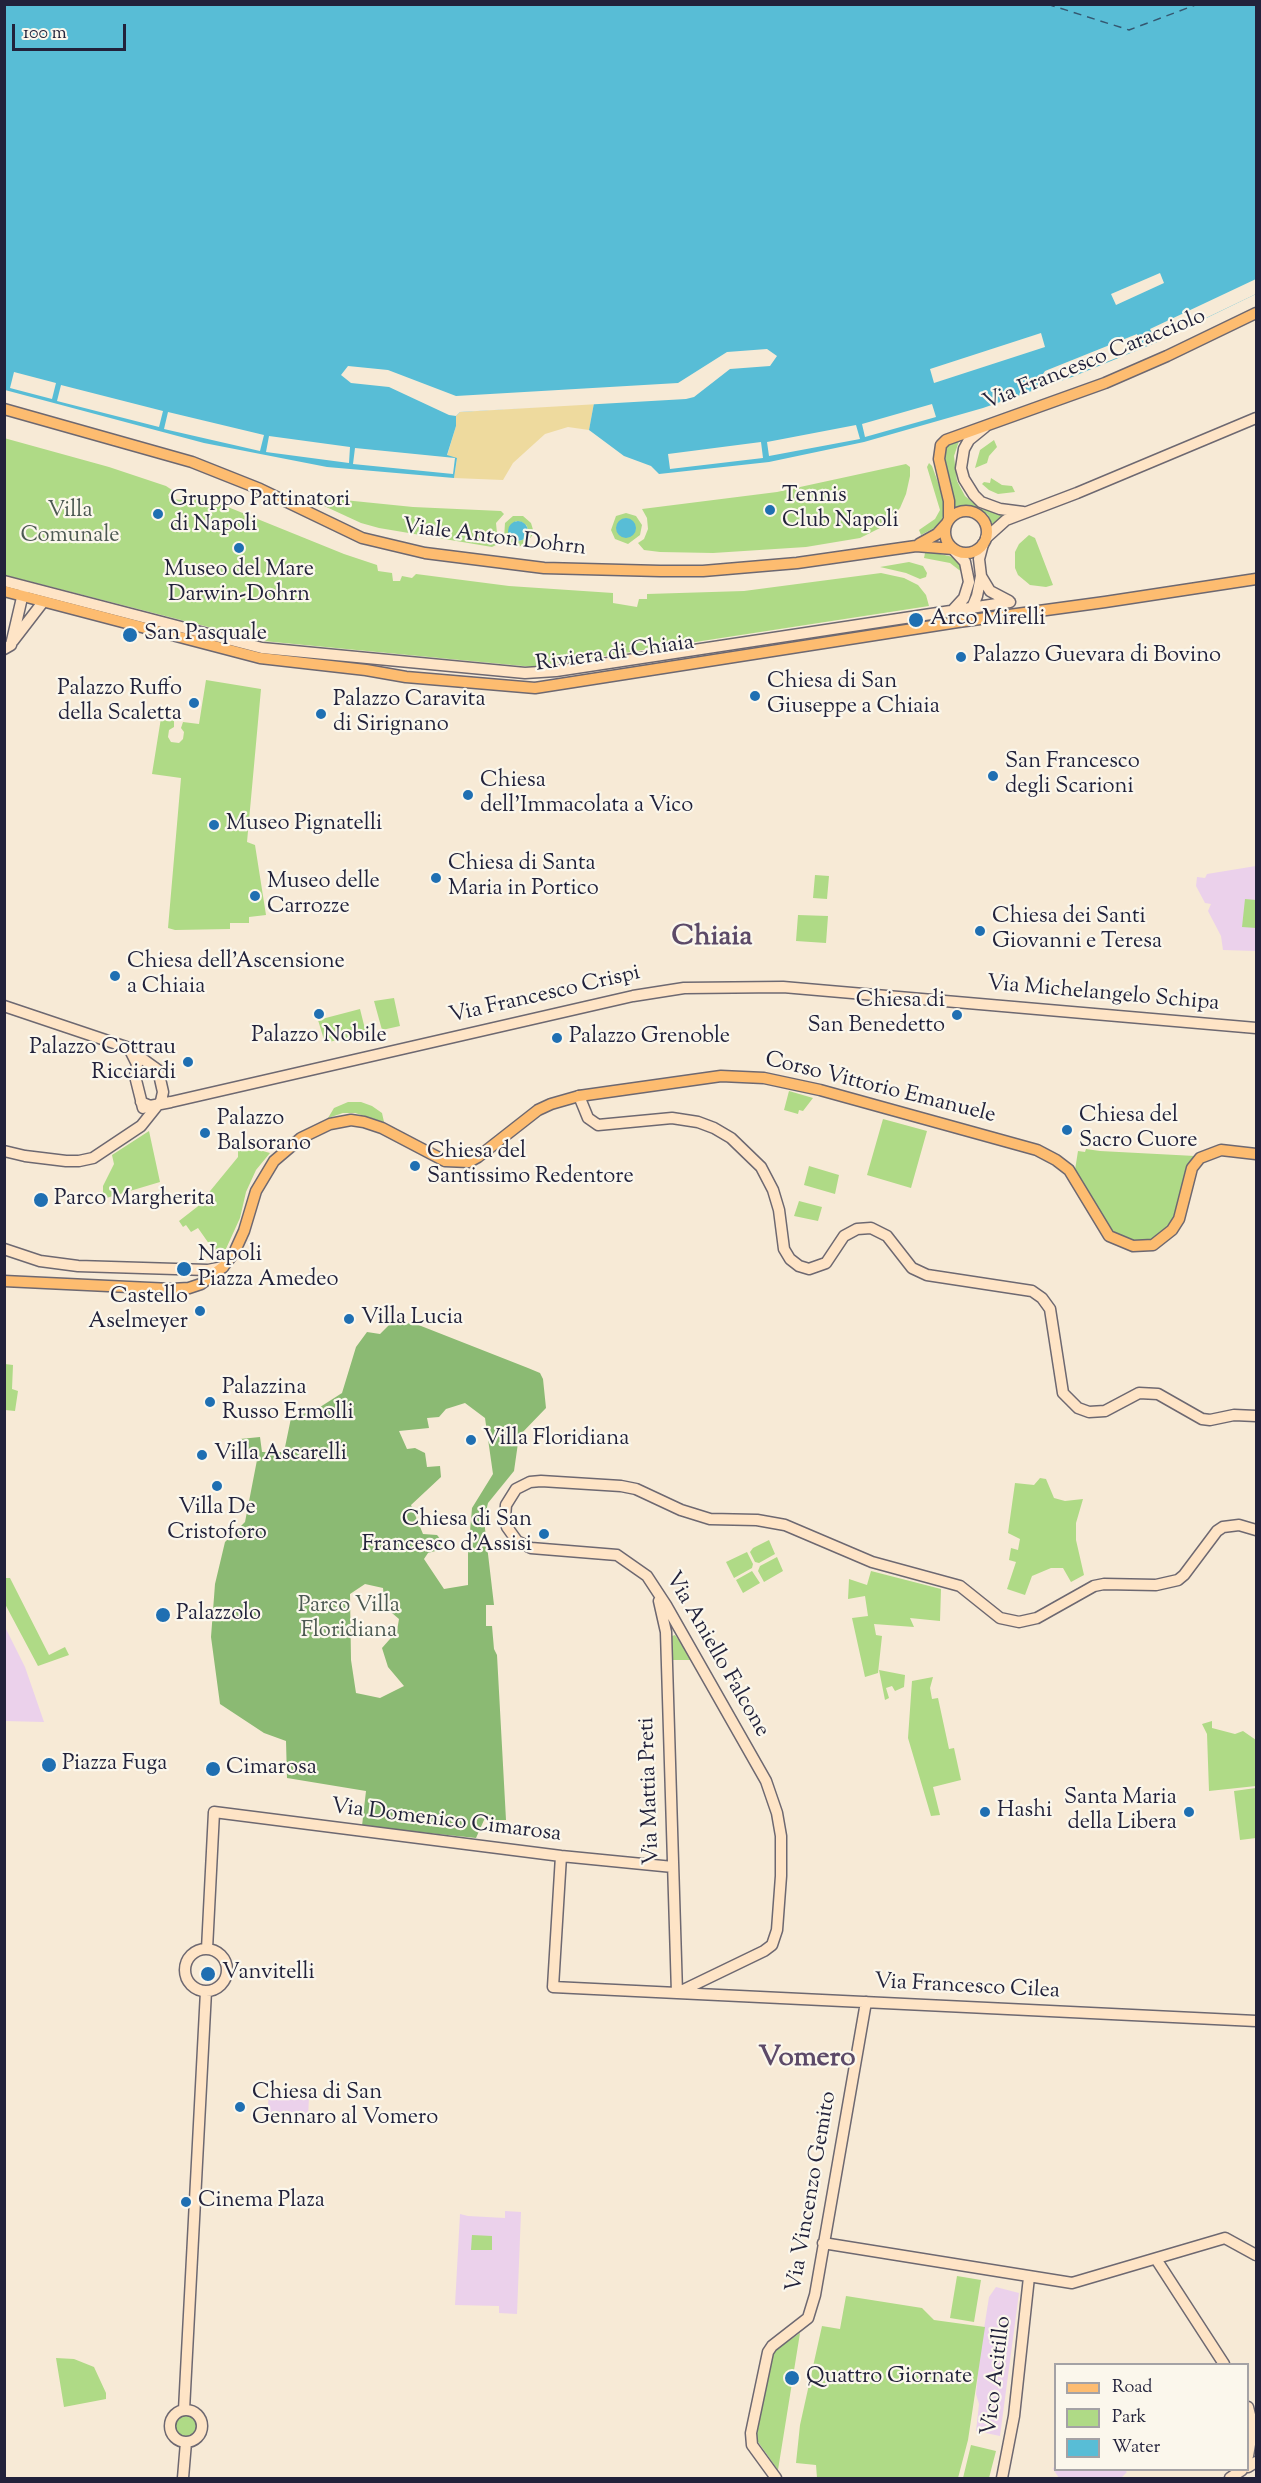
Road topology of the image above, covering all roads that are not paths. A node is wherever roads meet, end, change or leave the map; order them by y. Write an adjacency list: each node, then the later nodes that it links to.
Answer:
1 (1257, 313): 4 (main road, Via Francesco Caracciolo)
2 (4, 409): 8 (main road, Viale Anton Dohrn)
3 (1257, 418): 5 (street)
4 (986, 426): 5 (street); 6 (main road, Via Francesco Caracciolo)
5 (1029, 512): 7 (street)
6 (948, 521): 7 (main road); 8 (main road, Viale Anton Dohrn); 9 (main road)
7 (984, 541): 9 (main road); 10 (street)
8 (916, 546): 9 (main road, Viale Anton Dohrn)
9 (952, 549): 15 (street)
10 (981, 576): 17 (street); 17 (street, Riviera di Chiaia)
11 (1257, 579): 19 (main road, Riviera di Chiaia)
12 (4, 581): 14 (street, Riviera di Chiaia)
13 (4, 591): 14 (main road, Riviera di Chiaia)
14 (23, 591): 16 (main road, Riviera di Chiaia); 18 (street, Riviera di Chiaia); 21 (street)
15 (968, 591): 17 (street); 18 (street)
16 (44, 602): 20 (main road, Riviera di Chiaia); 21 (street)
17 (973, 607): 18 (street, Riviera di Chiaia); 19 (street); 20 (street)
18 (953, 610)
19 (984, 618): 20 (main road, Riviera di Chiaia)
20 (958, 622)
21 (9, 646)
22 (946, 1000): 24 (street, Via Michelangelo Schipa); 30 (street, Via Francesco Crispi)
23 (4, 1006): 25 (street)
24 (1257, 1028)
25 (129, 1049): 26 (street); 27 (street)
26 (154, 1068): 27 (street); 30 (street)
27 (136, 1072): 29 (street)
28 (579, 1096): 33 (main road, Corso Vittorio Emanuele); 35 (main road, Corso Vittorio Emanuele); 39 (street)
29 (141, 1102): 30 (street, Via Francesco Crispi); 31 (street)
30 (159, 1103): 31 (street)
31 (141, 1126): 32 (street)
32 (4, 1151)
33 (1257, 1154)
34 (4, 1249): 36 (street)
35 (223, 1267): 36 (street); 38 (main road, Corso Vittorio Emanuele)
36 (186, 1270): 38 (street)
37 (4, 1281): 38 (main road)
38 (186, 1289)
39 (1257, 1416)
40 (1257, 1530): 41 (street, Via Aniello Falcone)
41 (656, 1590): 43 (street, Via Mattia Preti); 46 (street, Via Aniello Falcone)
42 (561, 1856): 43 (street, Via Domenico Cimarosa); 44 (street, Via Domenico Cimarosa); 46 (street, Via Francesco Cilea)
43 (673, 1867): 46 (street, Via Mattia Preti)
44 (207, 1949): 45 (street); 45 (street)
45 (206, 1991): 54 (street)
46 (676, 1993): 47 (street, Via Francesco Cilea)
47 (866, 2002): 48 (street, Via Francesco Cilea); 49 (street, Via Vincenzo Gemito)
48 (1257, 2021)
49 (823, 2243): 52 (street); 59 (street, Via Vincenzo Gemito)
50 (1257, 2255): 51 (street)
51 (1156, 2259): 52 (street); 53 (street)
52 (1029, 2277): 60 (street, Vico Acitillo)
53 (1223, 2363)
54 (184, 2410): 56 (street); 56 (street)
55 (1249, 2411): 57 (street)
56 (186, 2446): 58 (street)
57 (1249, 2447)
58 (183, 2478)
59 (776, 2478)
60 (1002, 2478)

